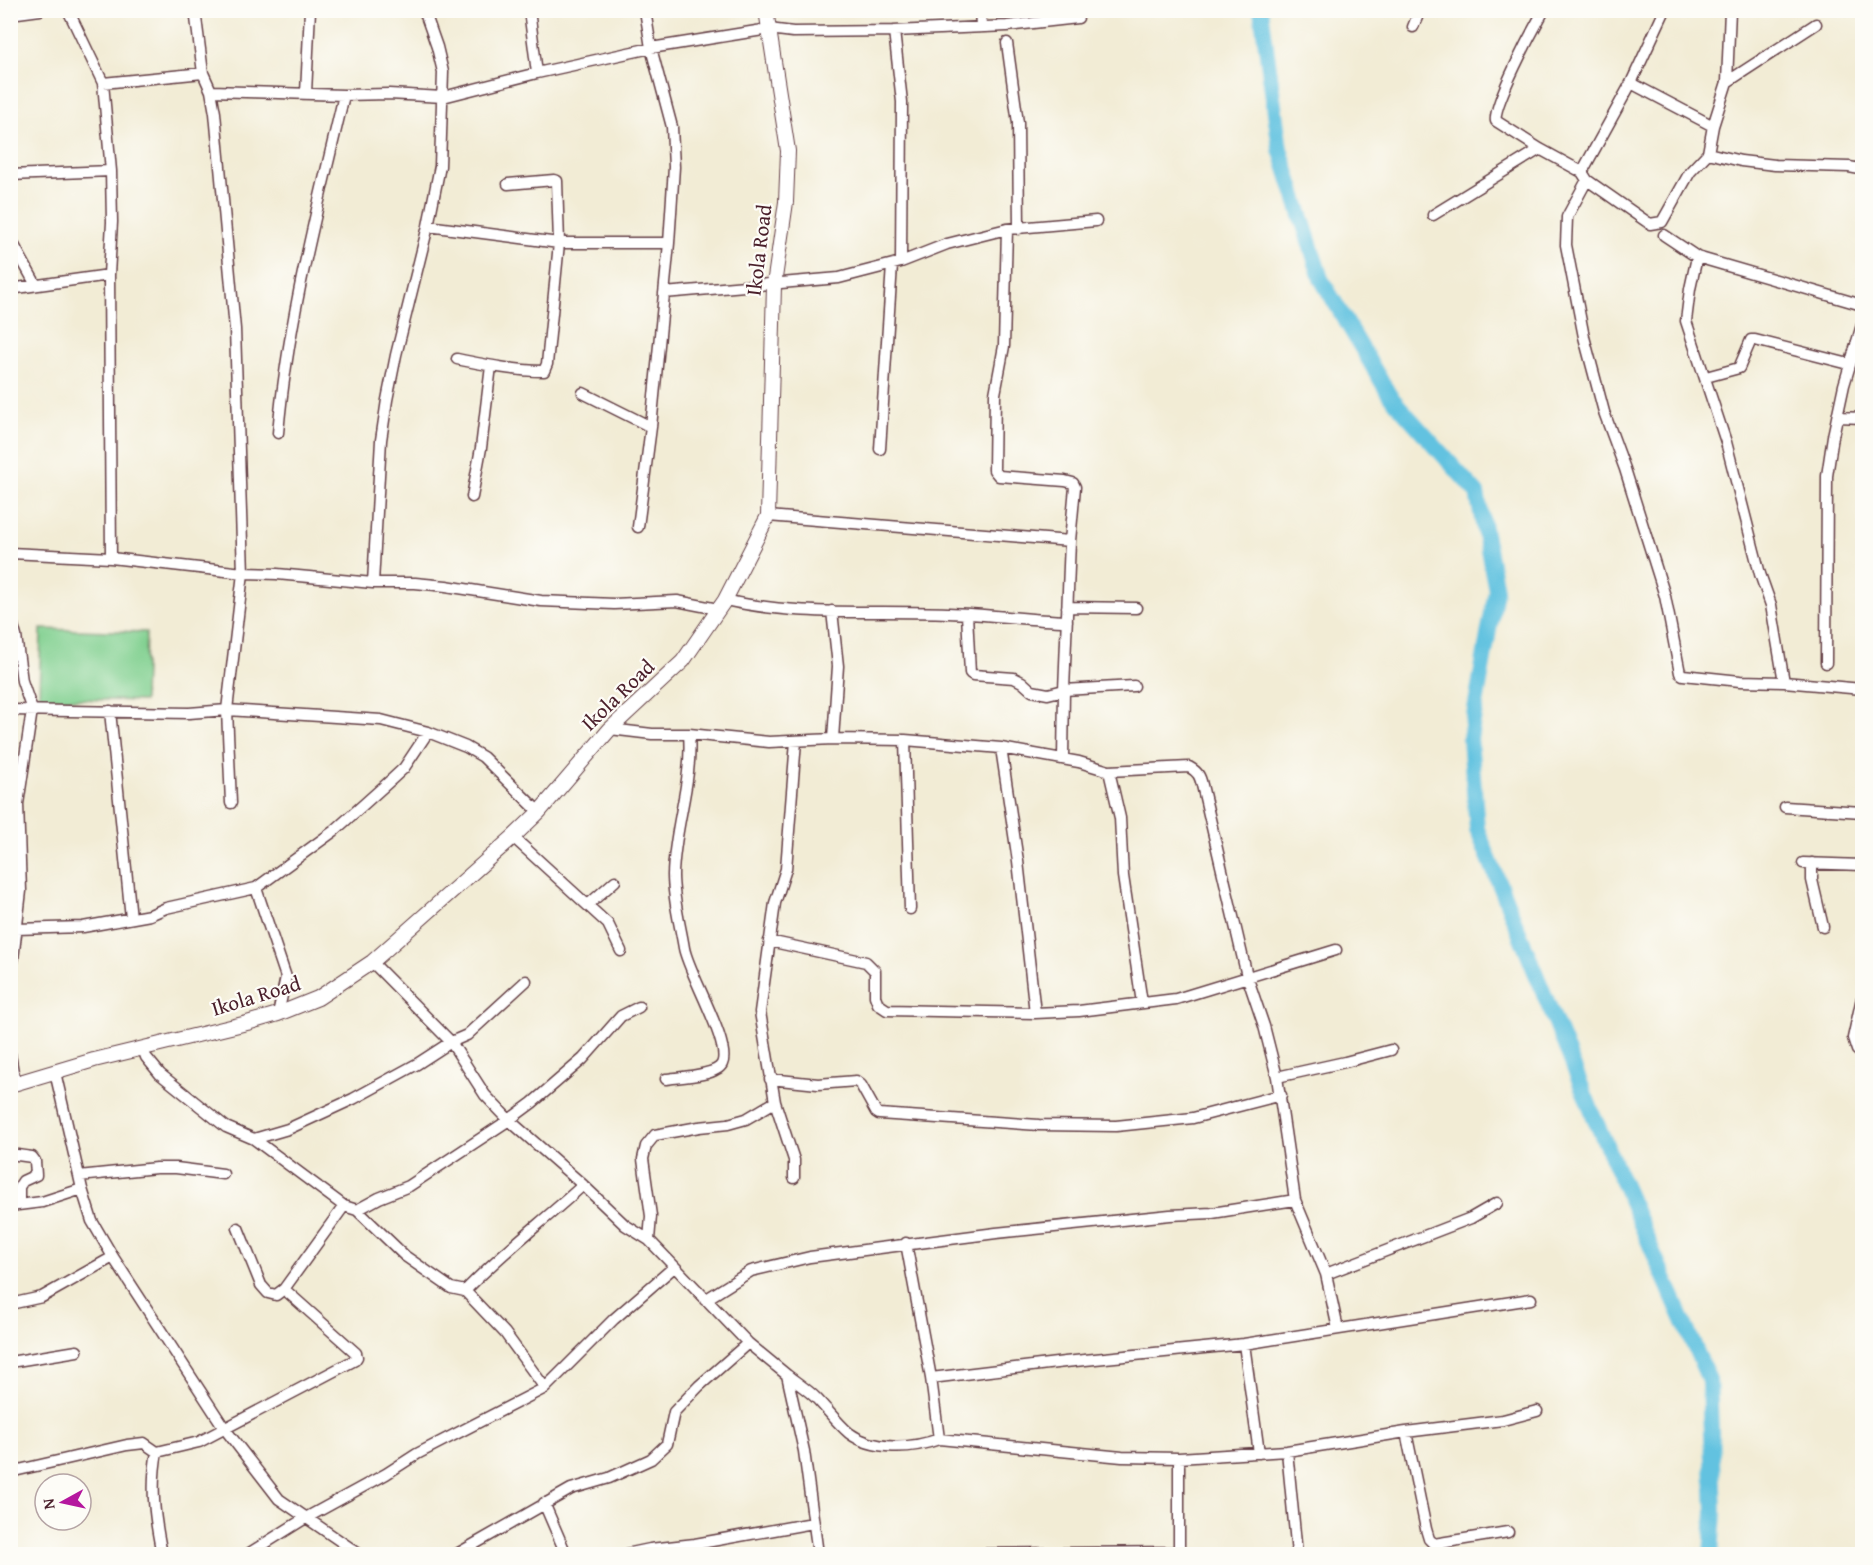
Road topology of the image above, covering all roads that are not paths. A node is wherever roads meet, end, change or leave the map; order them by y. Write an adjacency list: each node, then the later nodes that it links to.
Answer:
1 (40, 10): 14 (street)
2 (68, 10): 26 (street)
3 (195, 10): 23 (street)
4 (310, 10): 29 (street)
5 (424, 10): 31 (street)
6 (529, 10): 24 (street)
7 (645, 10): 22 (street)
8 (766, 10): 19 (street, Ikola Road)
9 (980, 10): 17 (street)
10 (1420, 10): 18 (street)
11 (1544, 10): 33 (street)
12 (1665, 10): 27 (street)
13 (1730, 10): 25 (street)
14 (10, 14)
15 (1078, 18): 17 (street)
16 (1816, 24): 25 (street)
17 (981, 27): 20 (street)
18 (1413, 27)
19 (769, 28): 20 (street); 22 (street); 53 (street, Ikola Road)
20 (894, 31): 50 (street)
21 (1007, 43): 44 (street)
22 (651, 48): 24 (street); 48 (street)
23 (203, 73): 26 (street); 28 (street)
24 (537, 73): 31 (street)
25 (1727, 82): 32 (street)
26 (104, 83): 35 (street)
27 (1631, 83): 32 (street); 38 (street)
28 (211, 91): 29 (street); 74 (street)
29 (306, 93): 30 (street)
30 (344, 95): 31 (street); 66 (street)
31 (443, 97): 42 (street)
32 (1713, 126): 34 (street)
33 (1540, 149): 38 (street); 40 (street)
34 (1708, 153): 36 (street); 38 (street)
35 (111, 171): 37 (street); 51 (street)
36 (1863, 172)
37 (10, 175)
38 (1585, 176): 84 (street)
39 (508, 184): 47 (street)
40 (1433, 214)
41 (1096, 221): 44 (street)
42 (428, 226): 47 (street); 75 (street)
43 (1007, 229): 44 (street); 50 (street); 71 (street)
44 (1019, 229)
45 (1664, 235): 49 (street)
46 (10, 238): 52 (street)
47 (559, 243): 48 (street); 60 (street)
48 (669, 243): 55 (street)
49 (1697, 257): 56 (street); 61 (street)
50 (897, 264): 53 (street); 67 (street)
51 (109, 274): 52 (street); 73 (street)
52 (36, 285): 54 (street)
53 (774, 285): 55 (street); 69 (street, Ikola Road)
54 (10, 289)
55 (663, 293): 65 (street)
56 (1863, 305)
57 (1863, 325): 59 (street)
58 (457, 359): 60 (street)
59 (1850, 364): 61 (street); 63 (street)
60 (490, 366): 68 (street)
61 (1706, 377): 84 (street)
62 (583, 393): 65 (street)
63 (1838, 417): 64 (street); 83 (street)
64 (1863, 418)
65 (651, 427): 70 (street)
66 (278, 433)
67 (880, 448)
68 (472, 496)
69 (768, 516): 71 (street); 76 (street, Ikola Road)
70 (638, 527)
71 (1070, 542): 77 (street)
72 (10, 554): 73 (street)
73 (111, 558): 74 (street)
74 (243, 573): 75 (street); 90 (street)
75 (373, 583): 76 (street)
76 (721, 605): 79 (street); 92 (street, Ikola Road)
77 (1067, 607): 78 (street); 82 (street)
78 (1136, 608)
79 (832, 611): 80 (street); 95 (street)
80 (967, 614): 82 (street); 87 (street)
81 (10, 615): 89 (street)
82 (1067, 621): 87 (street)
83 (1826, 663)
84 (1784, 682): 86 (street)
85 (1134, 686): 87 (street)
86 (1863, 689)
87 (1064, 690): 99 (street)
88 (10, 710): 89 (street)
89 (32, 710): 91 (street); 113 (street)
90 (227, 710): 91 (street); 93 (street); 101 (street)
91 (110, 711): 111 (street)
92 (610, 729): 94 (street); 103 (street, Ikola Road)
93 (428, 732): 103 (street); 108 (street)
94 (689, 734): 97 (street); 133 (street)
95 (832, 739): 96 (street); 97 (street)
96 (905, 740): 98 (street); 110 (street)
97 (796, 741): 114 (street)
98 (1001, 748): 99 (street); 124 (street)
99 (1063, 759): 100 (street)
100 (1109, 771): 118 (street); 122 (street)
101 (231, 803)
102 (1785, 807): 104 (street)
103 (539, 812): 105 (street, Ikola Road)
104 (1863, 812)
105 (513, 837): 109 (street); 117 (street, Ikola Road)
106 (1863, 865): 112 (street)
107 (615, 881): 109 (street)
108 (256, 888): 111 (street); 125 (street)
109 (588, 905): 116 (street)
110 (910, 909)
111 (131, 918): 113 (street)
112 (1823, 927)
113 (16, 929): 120 (street)
114 (769, 941): 124 (street); 134 (street)
115 (1336, 950): 118 (street)
116 (621, 951)
117 (372, 962): 125 (street, Ikola Road); 126 (street)
118 (1247, 976): 122 (street); 132 (street)
119 (526, 981): 126 (street)
120 (10, 985)
121 (1863, 998): 130 (street)
122 (1142, 1003): 124 (street)
123 (639, 1007): 138 (street)
124 (1035, 1013)
125 (278, 1014): 127 (street, Ikola Road)
126 (452, 1042): 138 (street); 139 (street)
127 (143, 1049): 131 (street, Ikola Road); 139 (street)
128 (1391, 1050): 132 (street)
129 (10, 1054): 135 (street)
130 (1863, 1054)
131 (55, 1072): 135 (street, Ikola Road); 142 (street)
132 (1276, 1077): 136 (street)
133 (666, 1079)
134 (771, 1079): 136 (street); 137 (street)
135 (13, 1084)
136 (1281, 1095): 146 (street)
137 (776, 1102): 143 (street); 152 (street)
138 (509, 1120): 144 (street); 150 (street)
139 (254, 1139): 149 (street)
140 (10, 1155): 148 (street)
141 (223, 1174): 142 (street)
142 (79, 1176): 145 (street)
143 (794, 1178)
144 (583, 1185): 152 (street); 158 (street)
145 (82, 1189): 148 (street); 154 (street)
146 (1295, 1200): 153 (street); 156 (street)
147 (1497, 1203): 156 (street)
148 (15, 1205)
149 (344, 1206): 150 (street); 157 (street)
150 (357, 1210): 158 (street)
151 (238, 1228): 157 (street)
152 (648, 1240): 155 (street)
153 (906, 1243): 160 (street); 168 (street)
154 (113, 1257): 161 (street); 171 (street)
155 (674, 1267): 160 (street); 169 (street)
156 (1326, 1274): 162 (street)
157 (284, 1289): 171 (street)
158 (465, 1291): 169 (street)
159 (1531, 1299): 162 (street)
160 (705, 1300): 163 (street)
161 (10, 1304)
162 (1338, 1329): 164 (street)
163 (748, 1343): 167 (street); 179 (street)
164 (1244, 1344): 168 (street); 176 (street)
165 (76, 1351): 166 (street)
166 (10, 1362)
167 (787, 1375): 173 (street); 181 (street)
168 (931, 1378): 173 (street)
169 (546, 1388): 180 (street)
170 (1537, 1411): 172 (street)
171 (225, 1430): 175 (street); 180 (street)
172 (1406, 1432): 174 (street); 182 (street)
173 (939, 1439): 177 (street)
174 (1287, 1451): 176 (street); 192 (street)
175 (158, 1452): 178 (street); 184 (street)
176 (1259, 1453): 177 (street)
177 (1179, 1458): 183 (street)
178 (10, 1472)
179 (544, 1503): 187 (street); 188 (street)
180 (304, 1519): 185 (street); 186 (street)
181 (813, 1523): 189 (street); 190 (street)
182 (1508, 1532)
183 (1179, 1553): 191 (street)
184 (162, 1554)
185 (248, 1554)
186 (359, 1554)
187 (457, 1554)
188 (566, 1554)
189 (626, 1554)
190 (818, 1554)
191 (966, 1554)
192 (1297, 1554)

